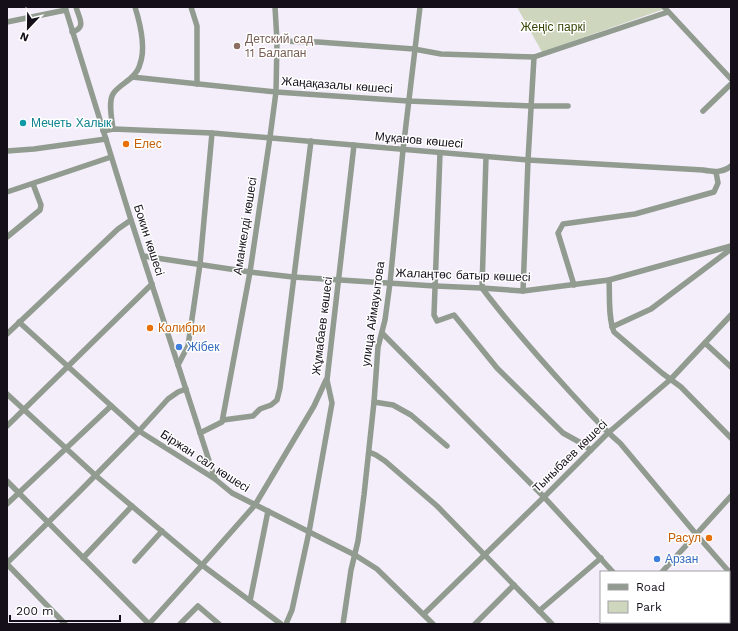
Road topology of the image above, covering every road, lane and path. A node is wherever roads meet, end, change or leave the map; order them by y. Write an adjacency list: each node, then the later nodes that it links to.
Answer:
1 (76, 7): 9 (street)
2 (135, 7): 13 (street)
3 (191, 7): 15 (street)
4 (275, 7): 10 (street, Аманкелді көшесі)
5 (420, 7): 11 (street, улица Аймауытова)
6 (65, 8): 8 (street); 9 (street, Бокин көшесі)
7 (666, 9): 12 (street); 14 (street)
8 (7, 22)
9 (72, 32): 23 (street, Бокин көшесі)
10 (277, 41): 11 (street); 17 (street, Аманкелді көшесі)
11 (414, 49): 12 (street); 18 (street, улица Аймауытова)
12 (534, 57): 19 (street)
13 (132, 78): 15 (street, Жаңақазалы көшесі); 22 (street)
14 (731, 79)
15 (196, 84): 17 (street, Жаңақазалы көшесі)
16 (731, 84): 21 (street)
17 (276, 92): 18 (street, Жаңақазалы көшесі); 25 (street, Аманкелді көшесі)
18 (408, 101): 19 (street, Жаңақазалы көшесі); 29 (street, улица Аймауытова)
19 (531, 106): 20 (street, Жаңақазалы көшесі); 34 (street)
20 (568, 106)
21 (703, 111)
22 (113, 129): 23 (street, Мұқанов көшесі); 24 (street, Мұқанов көшесі)
23 (103, 131): 26 (street, Бокин көшесі)
24 (212, 132): 25 (street, Мұқанов көшесі); 44 (street)
25 (270, 137): 27 (street, Мұқанов көшесі); 45 (street, Аманкелді көшесі)
26 (106, 139): 30 (street); 32 (street, Бокин көшесі)
27 (311, 141): 28 (street, Мұқанов көшесі); 46 (street)
28 (354, 145): 29 (street, Мұқанов көшесі); 47 (street, Жұмабаев көшесі)
29 (403, 150): 31 (street, Мұқанов көшесі); 49 (street, улица Аймауытова)
30 (7, 151)
31 (440, 153): 33 (street, Мұқанов көшесі); 52 (street)
32 (111, 157): 37 (street); 39 (street, Бокин көшесі)
33 (486, 157): 34 (street, Мұқанов көшесі); 53 (street)
34 (528, 160): 36 (street, Мұқанов көшесі); 54 (street)
35 (731, 166): 36 (street, Мұқанов көшесі)
36 (716, 172): 51 (street)
37 (33, 184): 38 (street); 40 (street)
38 (7, 192)
39 (131, 220): 43 (street, Бокин көшесі); 56 (street)
40 (7, 237)
41 (731, 246): 48 (street, Жалаңтөс батыр көшесі)
42 (731, 249): 57 (street)
43 (143, 256): 44 (street, Жалаңтөс батыр көшесі); 50 (street, Бокин көшесі)
44 (200, 264): 45 (street, Жалаңтөс батыр көшесі); 61 (street)
45 (250, 272): 46 (street, Жалаңтөс батыр көшесі); 71 (street, Аманкелді көшесі)
46 (294, 277): 47 (street, Жалаңтөс батыр көшесі); 71 (street)
47 (339, 280): 49 (street, Жалаңтөс батыр көшесі); 65 (street, Жұмабаев көшесі)
48 (609, 280): 51 (street, Жалаңтөс батыр көшесі); 57 (street)
49 (390, 283): 52 (street, Жалаңтөс батыр көшесі); 58 (street, улица Аймауытова)
50 (152, 284): 61 (street, Бокин көшесі); 62 (street)
51 (574, 284): 54 (street, Жалаңтөс батыр көшесі)
52 (435, 286): 53 (street, Жалаңтөс батыр көшесі); 79 (street)
53 (482, 288): 54 (street, Жалаңтөс батыр көшесі); 75 (street)
54 (523, 291)
55 (731, 315): 60 (street, Тыныбаев көшесі)
56 (19, 322): 59 (street); 62 (street, Біржан сал көшесі)
57 (612, 328): 64 (street)
58 (382, 333): 68 (street, улица Аймауытова); 86 (street)
59 (7, 334)
60 (705, 343): 63 (street); 64 (street, Тыныбаев көшесі)
61 (178, 365): 66 (street, Бокин көшесі)
62 (67, 366): 69 (street, Біржан сал көшесі); 70 (street)
63 (731, 368)
64 (671, 379): 75 (street, Тыныбаев көшесі); 76 (street)
65 (326, 380): 88 (street); 93 (street, Жұмабаев көшесі)
66 (186, 389): 73 (street); 74 (street, Бокин көшесі)
67 (7, 394): 70 (street)
68 (374, 402): 77 (street); 80 (street, улица Аймауытова)
69 (111, 406): 73 (street, Біржан сал көшесі); 78 (street)
70 (24, 410): 72 (street); 78 (street)
71 (222, 420): 74 (street)
72 (7, 426)
73 (139, 431): 81 (street); 82 (street, Біржан сал көшесі)
74 (200, 433): 82 (street, Бокин көшесі)
75 (608, 433): 79 (street, Тыныбаев көшесі); 94 (street)
76 (731, 438)
77 (447, 446)
78 (66, 448): 81 (street); 84 (street)
79 (591, 450): 86 (street, Тыныбаев көшесі)
80 (369, 452): 95 (street, улица Аймауытова); 96 (street)
81 (95, 475): 89 (street); 91 (street)
82 (215, 479): 88 (street, Біржан сал көшесі)
83 (7, 481): 84 (street)
84 (19, 493): 87 (street); 91 (street)
85 (731, 496): 94 (street)
86 (544, 497): 96 (street, Тыныбаев көшесі); 98 (street)
87 (7, 504)
88 (255, 504): 90 (street, Біржан сал көшесі); 101 (street)
89 (132, 506): 92 (street); 97 (street)
90 (268, 511): 93 (street, Біржан сал көшесі); 106 (street)
91 (48, 523): 97 (street); 100 (street)
92 (162, 531): 99 (street); 101 (street)
93 (309, 532): 95 (street, Біржан сал көшесі); 114 (street, Жұмабаев көшесі)
94 (696, 534): 103 (street); 104 (street)
95 (355, 555): 108 (street, Біржан сал көшесі); 115 (street, улица Аймауытова)
96 (484, 555): 105 (street); 108 (street, Тыныбаев көшесі)
97 (83, 558): 110 (street)
98 (601, 558): 102 (street); 107 (street)
99 (135, 561)
100 (7, 563): 109 (street)
101 (202, 565): 106 (street); 110 (street)
102 (612, 571)
103 (663, 571)
104 (728, 571)
105 (514, 585): 107 (street); 117 (street)
106 (250, 601): 113 (street)
107 (539, 611): 118 (street)
108 (424, 614): 116 (street, Біржан сал көшесі)
109 (65, 624)
110 (149, 624)
111 (180, 624): 112 (street)
112 (219, 624)
113 (281, 624)
114 (286, 624)
115 (343, 624)
116 (433, 624)
117 (475, 624)
118 (552, 624)
119 (664, 624): 120 (street)
120 (668, 624)

